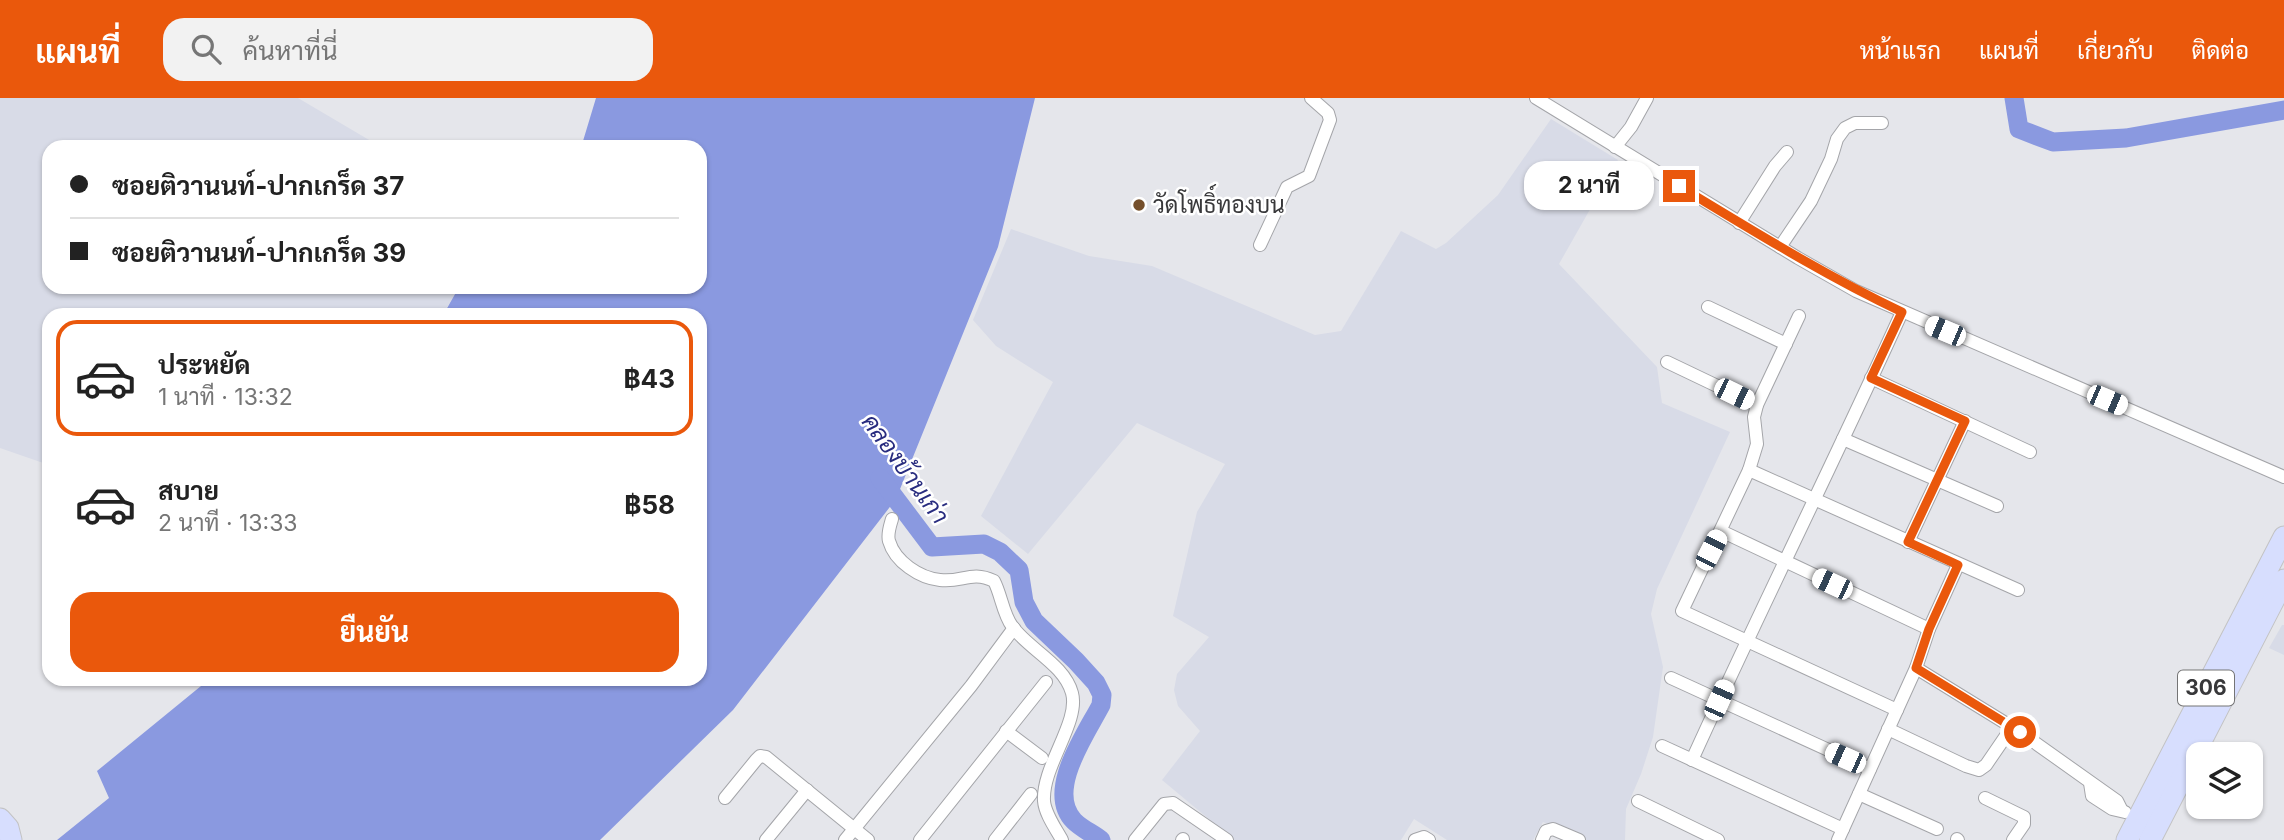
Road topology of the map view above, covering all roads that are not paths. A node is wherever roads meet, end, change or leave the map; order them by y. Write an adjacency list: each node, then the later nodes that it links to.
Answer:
1 (1311, 98): 8 (street)
2 (1536, 98): 5 (street)
3 (1647, 98): 5 (street)
4 (1882, 123): 9 (street)
5 (1615, 147): 7 (street)
6 (1787, 152): 7 (street)
7 (1739, 222): 9 (street)
8 (1260, 245)
9 (1780, 247): 11 (street)
10 (1708, 307): 13 (street)
11 (1902, 312): 15 (street); 21 (street)
12 (1799, 316): 13 (street)
13 (1786, 344): 16 (street)
14 (1667, 362): 16 (street)
15 (1871, 378): 17 (street); 18 (street)
16 (1757, 405): 20 (street)
17 (1965, 421): 19 (street); 22 (street)
18 (1843, 439): 22 (street); 23 (street)
19 (2031, 452)
20 (1749, 470): 23 (street); 26 (street)
21 (2284, 477)
22 (1937, 480): 24 (street); 28 (street)
23 (1815, 500): 28 (street); 29 (street)
24 (1997, 506)
25 (892, 519): 33 (street)
26 (1720, 531): 29 (street); 35 (street)
27 (2284, 537): 54 (main road, 306)
28 (1908, 542): 30 (street)
29 (1783, 561): 34 (street); 35 (street)
30 (1958, 565): 32 (street); 34 (street)
31 (2284, 580): 75 (main road, 306)
32 (2018, 590)
33 (1014, 628): 56 (street); 65 (street)
34 (1929, 629): 36 (street)
35 (1746, 641): 39 (street); 40 (street)
36 (1916, 668): 40 (street); 41 (street)
37 (1671, 678): 39 (street)
38 (1046, 682): 43 (street)
39 (1719, 700): 46 (street); 47 (street)
40 (1897, 710): 42 (street)
41 (2012, 727): 42 (street); 54 (street)
42 (1888, 729): 47 (street)
43 (1006, 731): 45 (street); 63 (street)
44 (1662, 746): 46 (street)
45 (1042, 758)
46 (1692, 760): 58 (street)
47 (1870, 769): 50 (street)
48 (807, 790): 51 (street); 56 (street); 60 (street)
49 (1031, 794): 64 (street)
50 (1858, 794): 57 (street); 58 (street)
51 (725, 798)
52 (1985, 798): 73 (street)
53 (1638, 801): 72 (street)
54 (2129, 815): 74 (main road, 306)
55 (0, 819): 59 (main road)
56 (853, 829): 61 (street); 62 (street)
57 (1937, 829)
58 (1840, 834)
59 (11, 840)
60 (766, 840)
61 (845, 840)
62 (867, 840)
63 (920, 840)
64 (995, 840)
65 (1062, 840)
66 (1135, 840): 67 (street)
67 (1227, 840)
68 (1415, 840): 69 (street)
69 (1429, 840)
70 (1542, 840): 71 (street)
71 (1579, 840)
72 (1718, 840)
73 (2013, 840)
74 (2127, 840)
75 (2150, 840)

